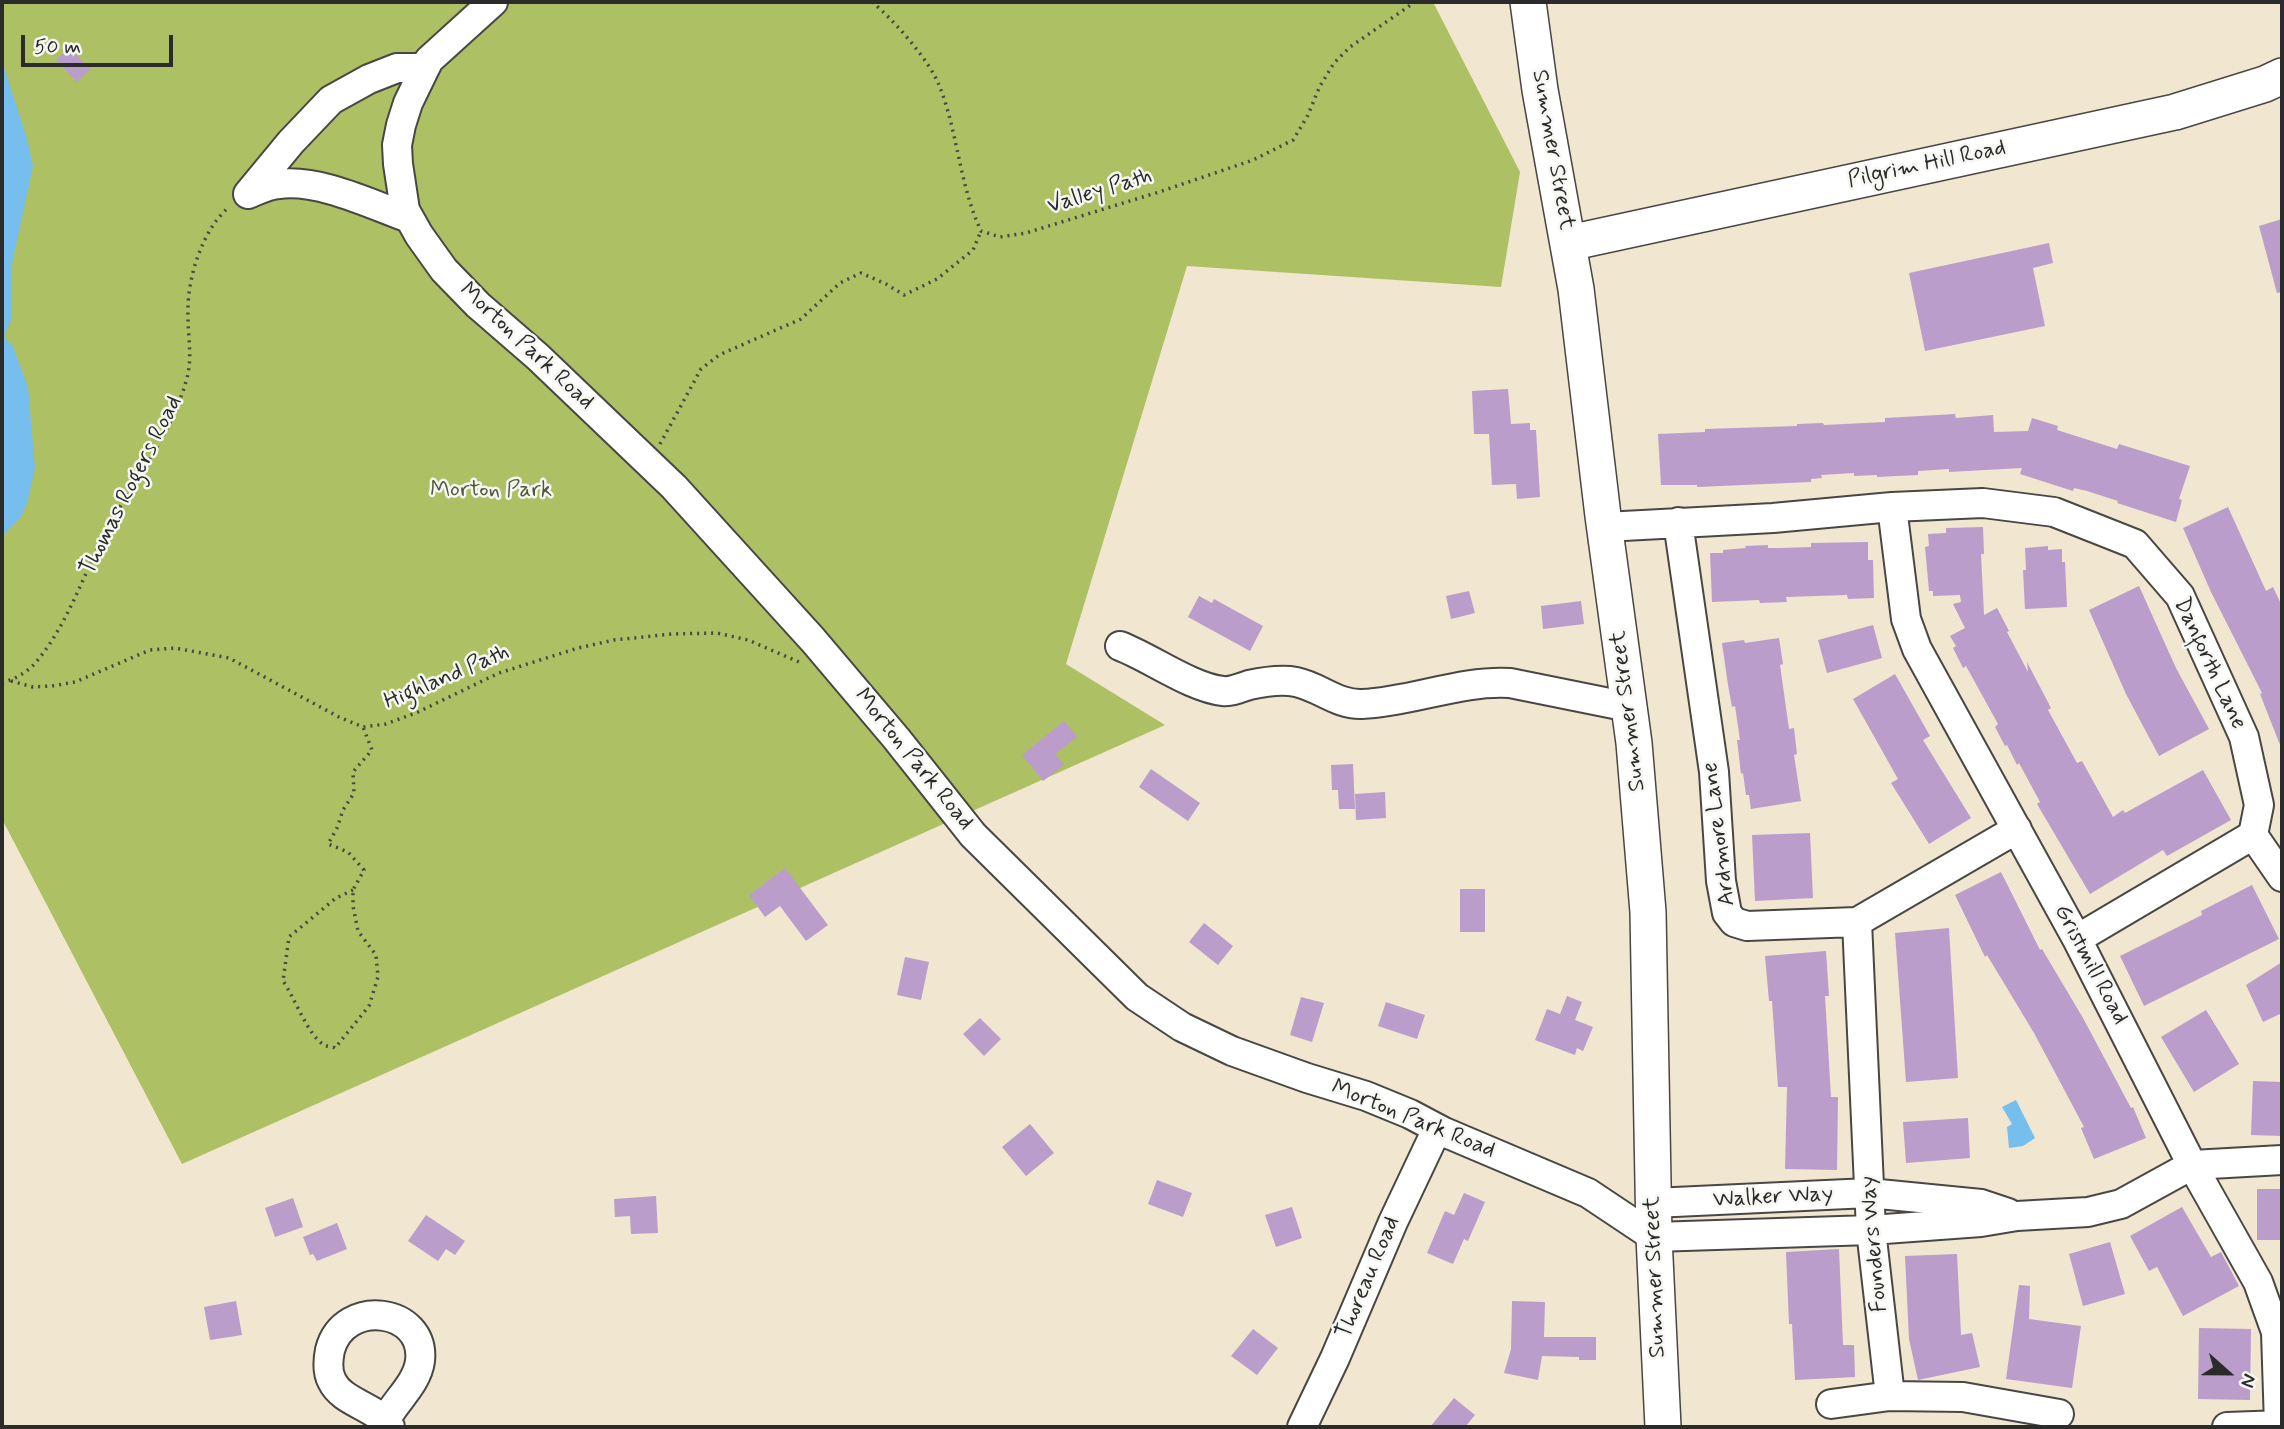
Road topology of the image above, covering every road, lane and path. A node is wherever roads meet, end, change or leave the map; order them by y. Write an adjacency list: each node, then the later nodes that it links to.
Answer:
1 (493, 2): 5 (street, Morton Park Road)
2 (872, 2): 9 (path)
3 (1415, 2): 9 (path, Valley Path)
4 (1528, 2): 10 (main road, Summer Street)
5 (425, 68): 7 (street); 8 (street, Morton Park Road)
6 (2282, 76): 10 (main road, Pilgrim Hill Road)
7 (248, 194): 8 (street); 17 (path, Thomas Rogers Road)
8 (409, 218): 11 (street, Morton Park Road)
9 (981, 231): 11 (path)
10 (1569, 243): 14 (main road, Summer Street)
11 (651, 466): 27 (street, Morton Park Road)
12 (1892, 507): 13 (street, Danforth Lane); 21 (street, Gristmill Road); 22 (street, Danforth Lane)
13 (1678, 522): 14 (street, Danforth Lane); 25 (street, Ardmore Lane)
14 (1605, 527): 19 (main road, Summer Street)
15 (1120, 646): 19 (street)
16 (804, 665): 20 (path, Highland Path)
17 (11, 681): 18 (path, Thomas Rogers Road); 20 (path, Highland Path)
18 (2, 683)
19 (1629, 707): 31 (main road, Summer Street)
20 (363, 727): 24 (path)
21 (2017, 829): 25 (street, Ardmore Lane); 26 (street, Gristmill Road)
22 (2253, 835): 23 (street); 26 (street)
23 (2282, 877)
24 (353, 890): 24 (path)
25 (1857, 922): 30 (street, Founders Way)
26 (2077, 939): 29 (street, Gristmill Road)
27 (1437, 1129): 34 (street, Morton Park Road); 39 (street, Thoreau Road)
28 (2282, 1160): 29 (street, Walker Way)
29 (2192, 1165): 32 (street, Walker Way); 38 (street, Gristmill Road)
30 (1869, 1193): 31 (street, Walker Way); 32 (street, Walker Way); 33 (street, Founders Way)
31 (1653, 1203): 34 (main road, Summer Street)
32 (2017, 1216): 33 (street, Walker Way)
33 (1871, 1230): 34 (street, Walker Way); 35 (street, Founders Way)
34 (1654, 1237): 40 (main road, Summer Street)
35 (1891, 1396): 36 (street); 37 (street)
36 (1831, 1404)
37 (2059, 1414)
38 (2280, 1425): 41 (street)
39 (1302, 1427)
40 (1663, 1427)
41 (2227, 1427)

